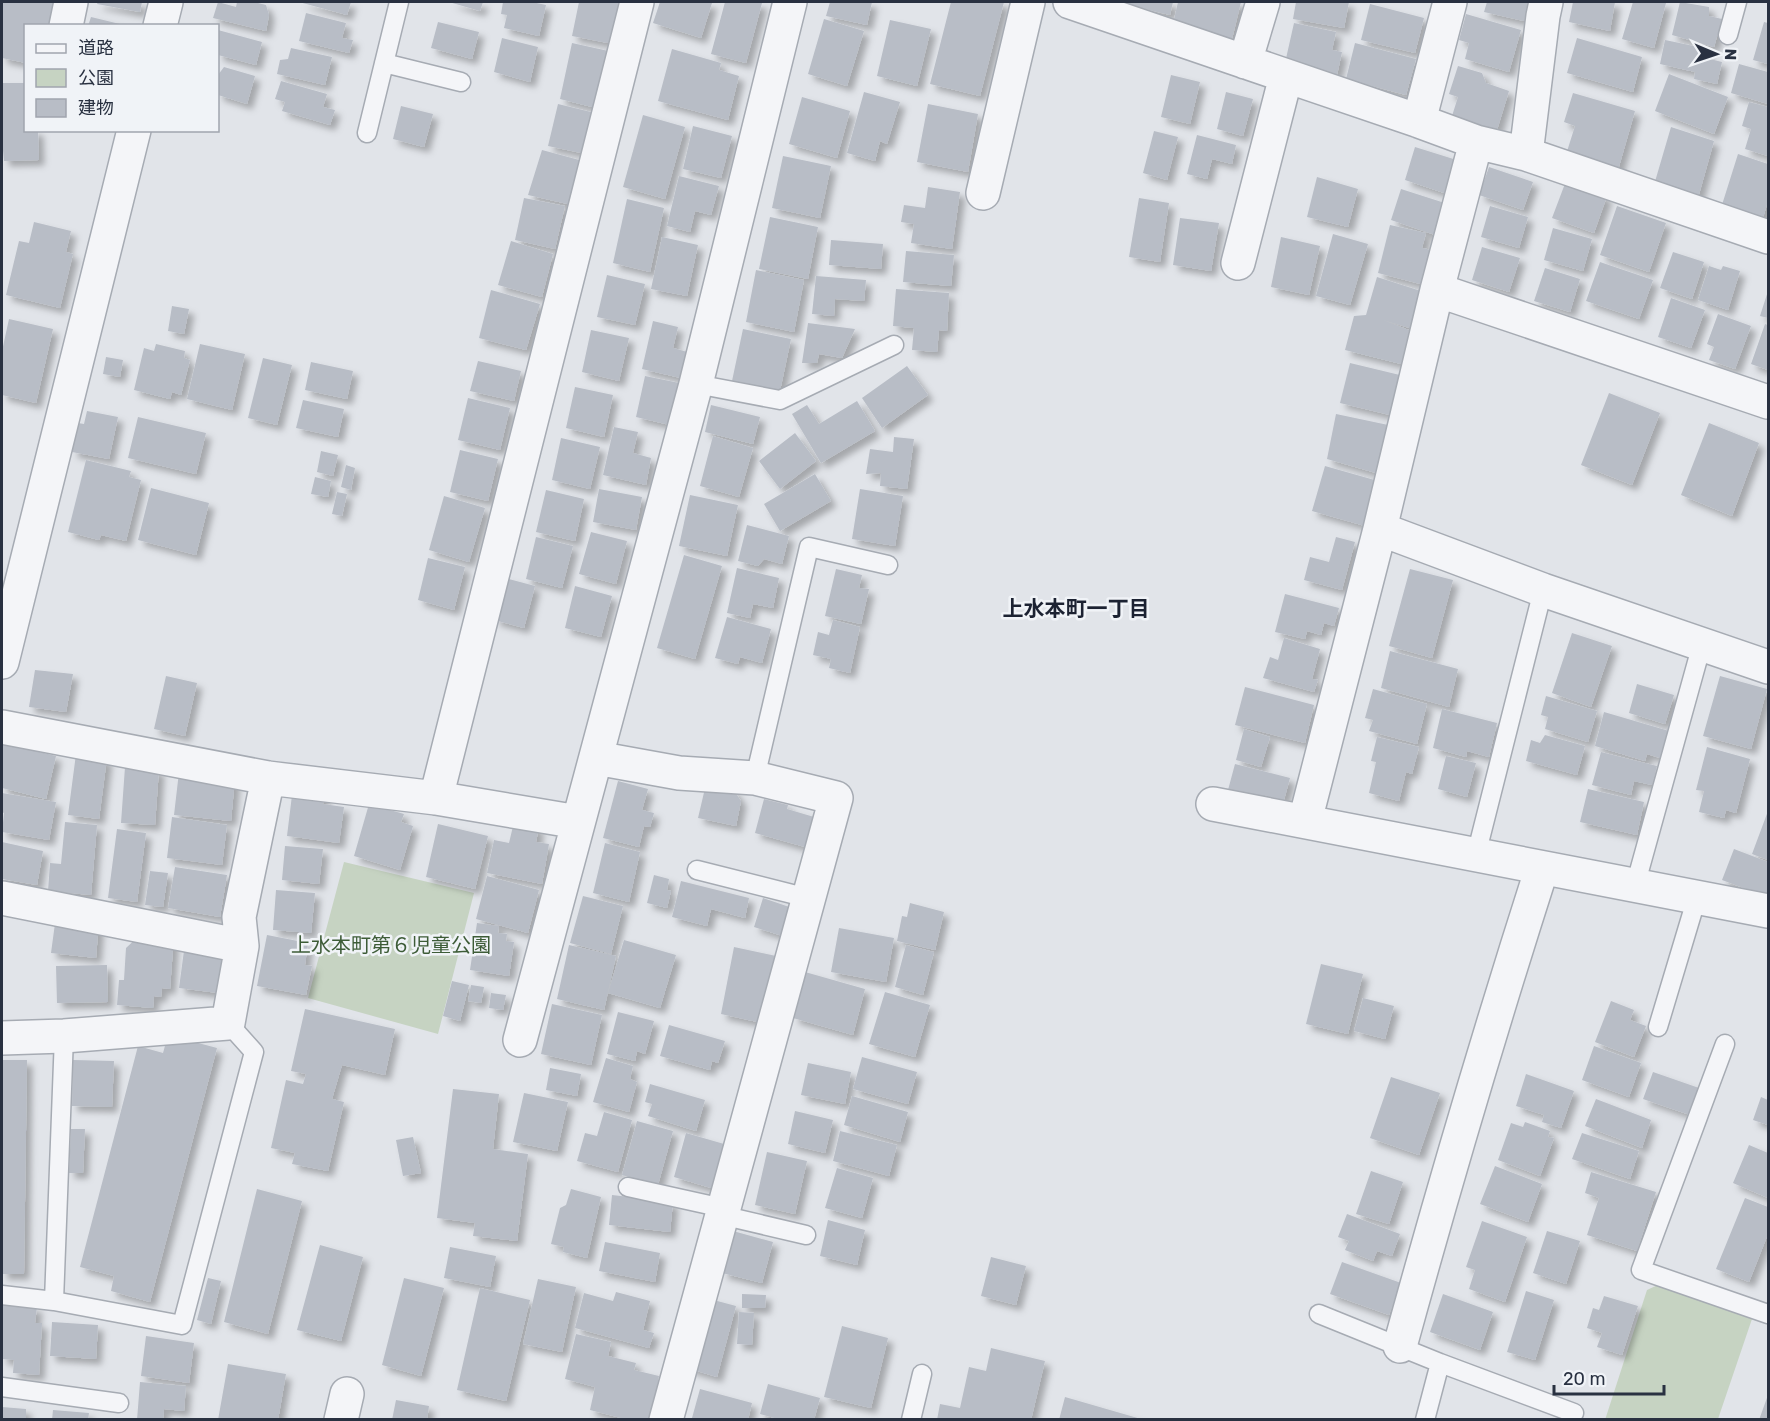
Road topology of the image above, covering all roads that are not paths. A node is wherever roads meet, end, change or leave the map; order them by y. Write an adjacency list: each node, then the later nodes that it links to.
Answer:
1 (71, 2): 12 (street)
2 (166, 2): 13 (street)
3 (399, 2): 16 (lane)
4 (637, 2): 41 (street)
5 (790, 2): 29 (street)
6 (1028, 2): 24 (street)
7 (1070, 2): 15 (street)
8 (1263, 2): 15 (street)
9 (1450, 2): 19 (street)
10 (1546, 2): 23 (street)
11 (1737, 2): 14 (lane)
12 (66, 24)
13 (160, 24)
14 (1728, 35)
15 (1245, 62): 17 (street)
16 (384, 63): 18 (lane); 21 (lane)
17 (1286, 76): 19 (street); 26 (street)
18 (461, 82)
19 (1419, 121): 22 (street)
20 (134, 132): 35 (street)
21 (367, 133)
22 (1476, 142): 23 (street); 27 (street)
23 (1526, 154): 25 (street)
24 (983, 194)
25 (1768, 237)
26 (1238, 263)
27 (1437, 291): 30 (street); 31 (street)
28 (894, 345): 29 (lane)
29 (696, 384): 38 (street)
30 (1768, 402)
31 (1380, 528): 33 (street); 43 (street)
32 (888, 565): 40 (lane)
33 (1543, 590): 34 (street); 45 (lane)
34 (1702, 644): 36 (street); 48 (lane)
35 (2, 662)
36 (1768, 667)
37 (2, 727): 39 (street)
38 (596, 758): 40 (street); 44 (street)
39 (268, 778): 41 (street); 53 (street)
40 (755, 778): 51 (street)
41 (436, 798): 44 (street)
42 (1213, 804): 43 (street)
43 (1305, 821): 45 (street)
44 (578, 822): 58 (street)
45 (1476, 855): 46 (street)
46 (1542, 868): 48 (street); 67 (street)
47 (697, 870): 51 (lane)
48 (1635, 886): 49 (street)
49 (1697, 897): 52 (street); 55 (lane)
50 (2, 898): 53 (street)
51 (808, 898): 61 (street)
52 (1768, 911)
53 (242, 946): 54 (street)
54 (228, 1023): 56 (street); 64 (lane)
55 (1658, 1027)
56 (64, 1036): 57 (street); 64 (lane)
57 (2, 1038)
58 (520, 1040)
59 (1725, 1044): 66 (lane)
60 (628, 1187): 61 (lane)
61 (722, 1212): 62 (lane); 73 (street)
62 (806, 1234)
63 (2, 1295): 64 (lane)
64 (54, 1301)
65 (1319, 1314): 67 (lane)
66 (1768, 1314)
67 (1400, 1346): 68 (lane)
68 (1440, 1363): 72 (lane); 75 (lane)
69 (922, 1374): 74 (lane)
70 (2, 1387): 71 (lane)
71 (119, 1403)
72 (1575, 1413)
73 (666, 1419)
74 (911, 1419)
75 (1425, 1419)

